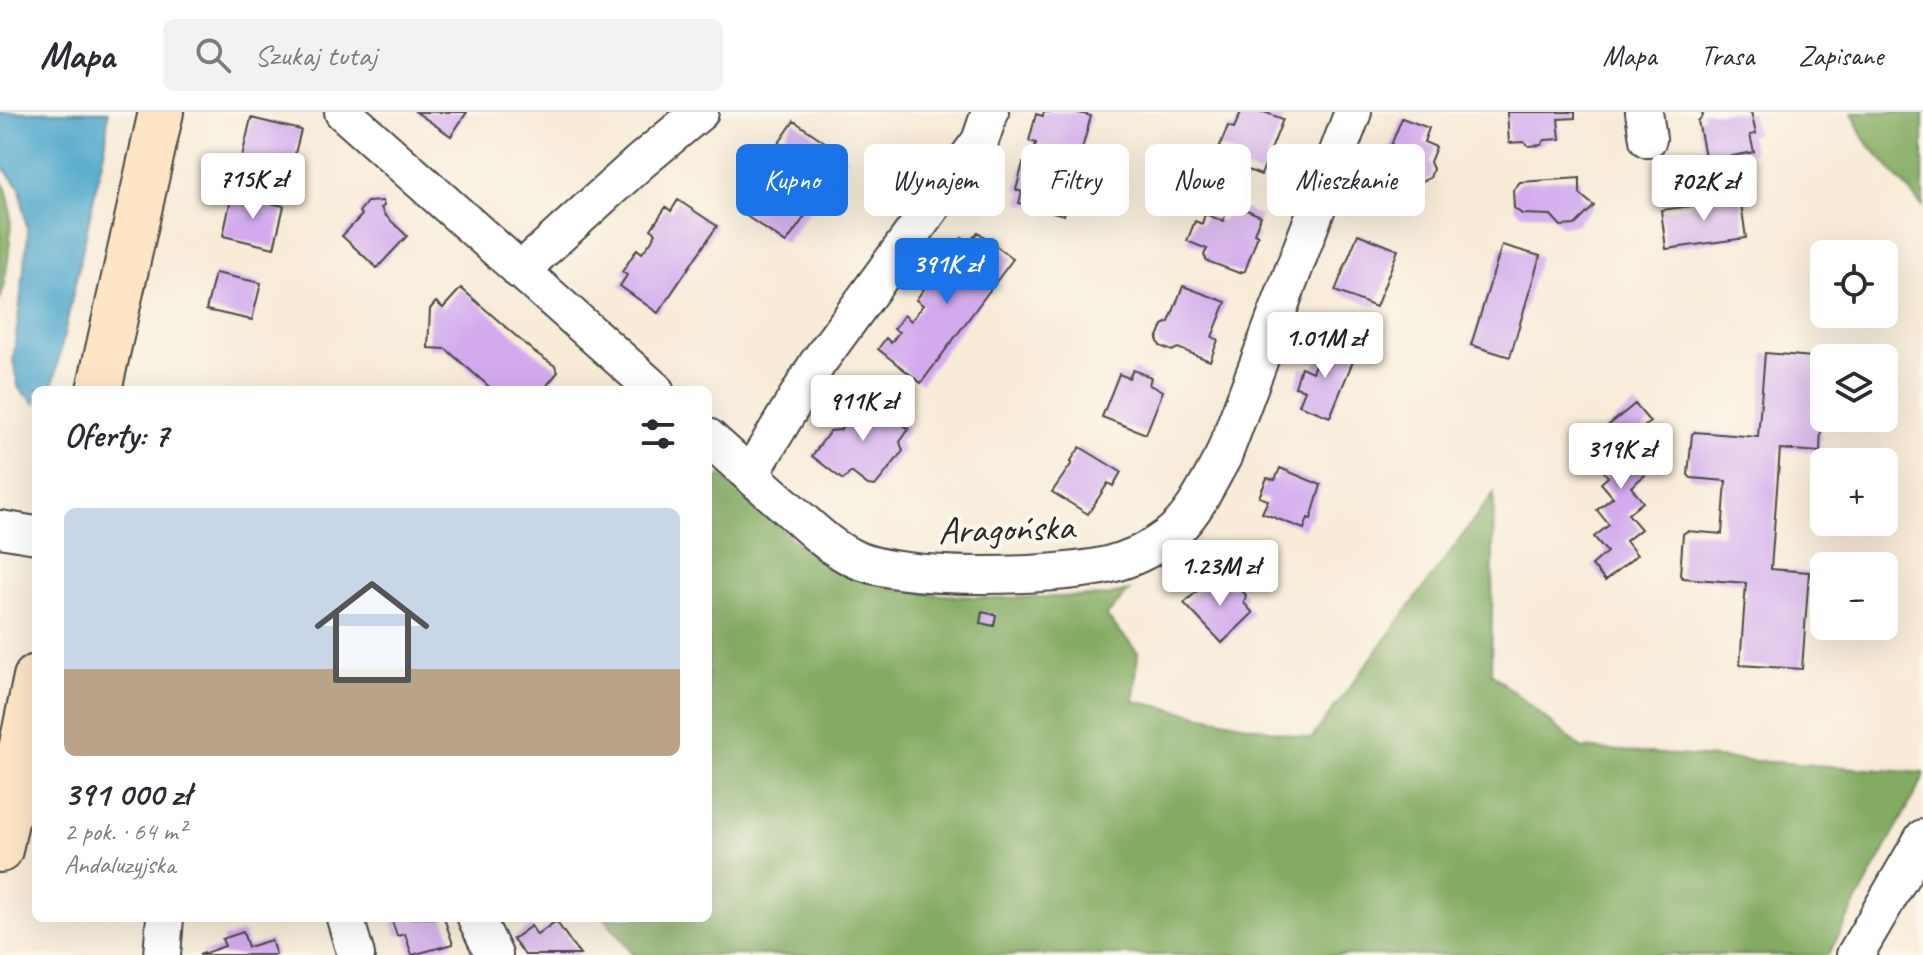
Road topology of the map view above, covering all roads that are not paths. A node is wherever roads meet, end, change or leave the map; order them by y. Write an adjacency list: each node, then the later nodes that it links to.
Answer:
1 (161, 112): 7 (street)
2 (343, 112): 6 (street)
3 (700, 112): 6 (street)
4 (990, 112): 10 (street)
5 (1353, 112): 10 (street, Aragońska)
6 (520, 271): 8 (street)
7 (100, 386)
8 (650, 386)
9 (712, 441): 10 (street, Aragońska)
10 (750, 475)
11 (0, 529): 12 (street)
12 (32, 534)
13 (32, 716): 14 (street)
14 (28, 754): 16 (street)
15 (1923, 838): 23 (street)
16 (0, 850)
17 (165, 922): 20 (street)
18 (346, 922): 21 (street)
19 (478, 922): 22 (street)
20 (162, 955)
21 (356, 955)
22 (494, 955)
23 (1855, 955)

